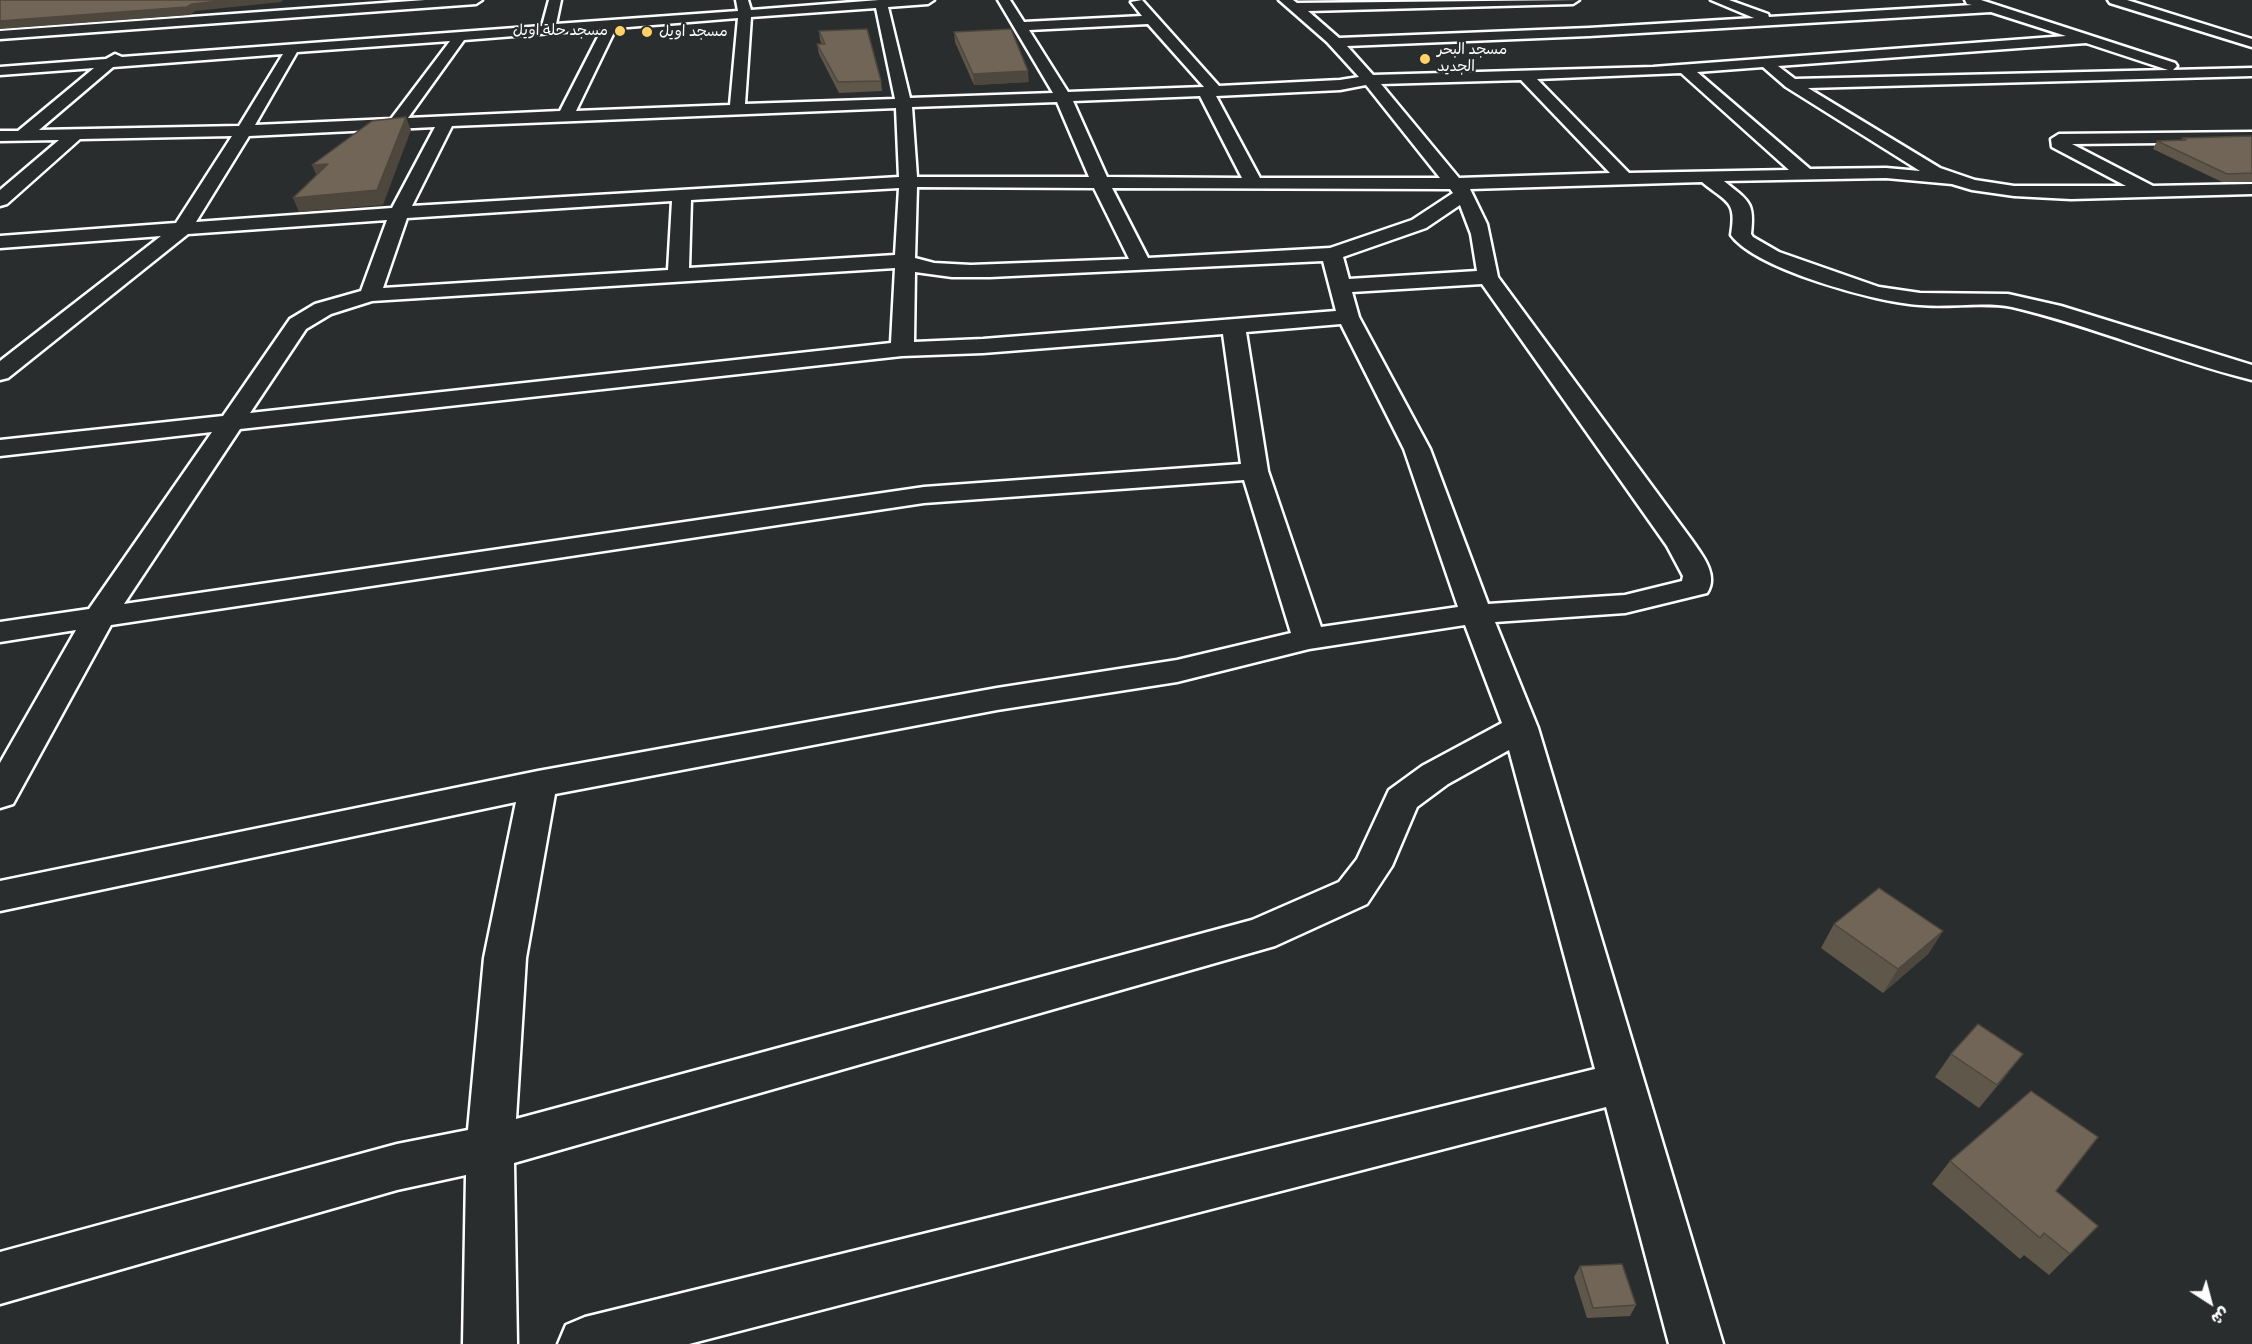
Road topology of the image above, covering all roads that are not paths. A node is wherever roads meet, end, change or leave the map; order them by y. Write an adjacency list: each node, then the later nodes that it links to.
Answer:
1 (476, 0): 18 (street)
2 (555, 0): 21 (street)
3 (928, 0): 12 (street)
4 (1004, 0): 20 (street)
5 (1135, 0): 16 (street)
6 (1525, 0): 7 (street); 11 (street); 22 (street)
7 (1573, 0)
8 (1717, 0): 17 (street)
9 (1968, 0): 14 (street)
10 (2114, 0): 27 (street)
11 (1291, 3): 26 (street)
12 (881, 4): 13 (street); 45 (street)
13 (744, 7): 19 (street); 46 (street)
14 (1992, 8): 17 (street); 25 (street)
15 (168, 9): 18 (street)
16 (1150, 20): 20 (street); 43 (street)
17 (1776, 21): 22 (street)
18 (152, 24): 23 (street); 32 (street)
19 (611, 24): 21 (street); 47 (street)
20 (1021, 26): 44 (street)
21 (548, 29): 24 (street)
22 (1589, 32): 26 (street); 28 (street)
23 (0, 35)
24 (460, 36): 29 (street); 49 (street)
25 (2086, 39): 30 (street); 38 (street)
26 (1335, 42): 41 (street)
27 (2252, 43)
28 (1607, 44)
29 (293, 48): 32 (street); 50 (street)
30 (1933, 50): 33 (street); 40 (street)
31 (1635, 60): 36 (street)
32 (111, 62): 35 (street); 53 (street)
33 (1766, 64): 34 (street); 42 (street)
34 (1685, 69): 36 (street); 56 (street)
35 (0, 71)
36 (1653, 71): 39 (street)
37 (2252, 72): 38 (street)
38 (2192, 73): 40 (street)
39 (1526, 76): 41 (street); 57 (street)
40 (2013, 79): 42 (street)
41 (1369, 80): 43 (street); 63 (street)
42 (1791, 84): 58 (street)
43 (1210, 91): 44 (street); 61 (street)
44 (1063, 97): 45 (street); 60 (street)
45 (904, 104): 46 (street); 59 (street)
46 (737, 110): 47 (street)
47 (566, 116): 48 (street)
48 (446, 122): 49 (street); 67 (street)
49 (396, 124): 50 (street)
50 (243, 131): 51 (street); 68 (street)
51 (76, 134): 53 (street); 66 (street)
52 (0, 136): 53 (street)
53 (22, 136)
54 (2252, 137): 64 (street)
55 (1706, 176): 56 (street); 57 (street); 79 (street)
56 (1807, 176): 58 (street)
57 (1624, 178): 63 (street)
58 (1951, 179): 64 (street)
59 (908, 182): 60 (street); 65 (street); 70 (street)
60 (1100, 182): 61 (street); 71 (street)
61 (1254, 184): 63 (street)
62 (2252, 189): 64 (street)
63 (1459, 190): 73 (street); 74 (street)
64 (2153, 193)
65 (682, 195): 67 (street); 72 (street)
66 (0, 200)
67 (399, 213): 68 (street); 75 (street)
68 (182, 229): 69 (street); 78 (street)
69 (0, 242)
70 (905, 261): 71 (street); 72 (street); 77 (street)
71 (1142, 265): 74 (street)
72 (678, 276): 75 (street)
73 (1488, 277): 74 (street); 83 (street)
74 (1340, 286): 76 (street); 83 (street)
75 (370, 295): 80 (street)
76 (1234, 327): 77 (street); 82 (street)
77 (902, 349): 80 (street)
78 (0, 373)
79 (2252, 373)
80 (230, 423): 81 (street); 84 (street)
81 (0, 448)
82 (1255, 471): 84 (street); 86 (street)
83 (1476, 614): 86 (street); 87 (street)
84 (99, 618): 85 (street); 89 (street)
85 (0, 632)
86 (1309, 639): 88 (street)
87 (1521, 728): 91 (street); 92 (street)
88 (538, 784): 90 (street); 92 (street)
89 (0, 795)
90 (0, 896)
91 (1622, 1083): 95 (street); 96 (street)
92 (490, 1148): 93 (street); 94 (street)
93 (0, 1278)
94 (490, 1344)
95 (585, 1344)
96 (1696, 1344)

